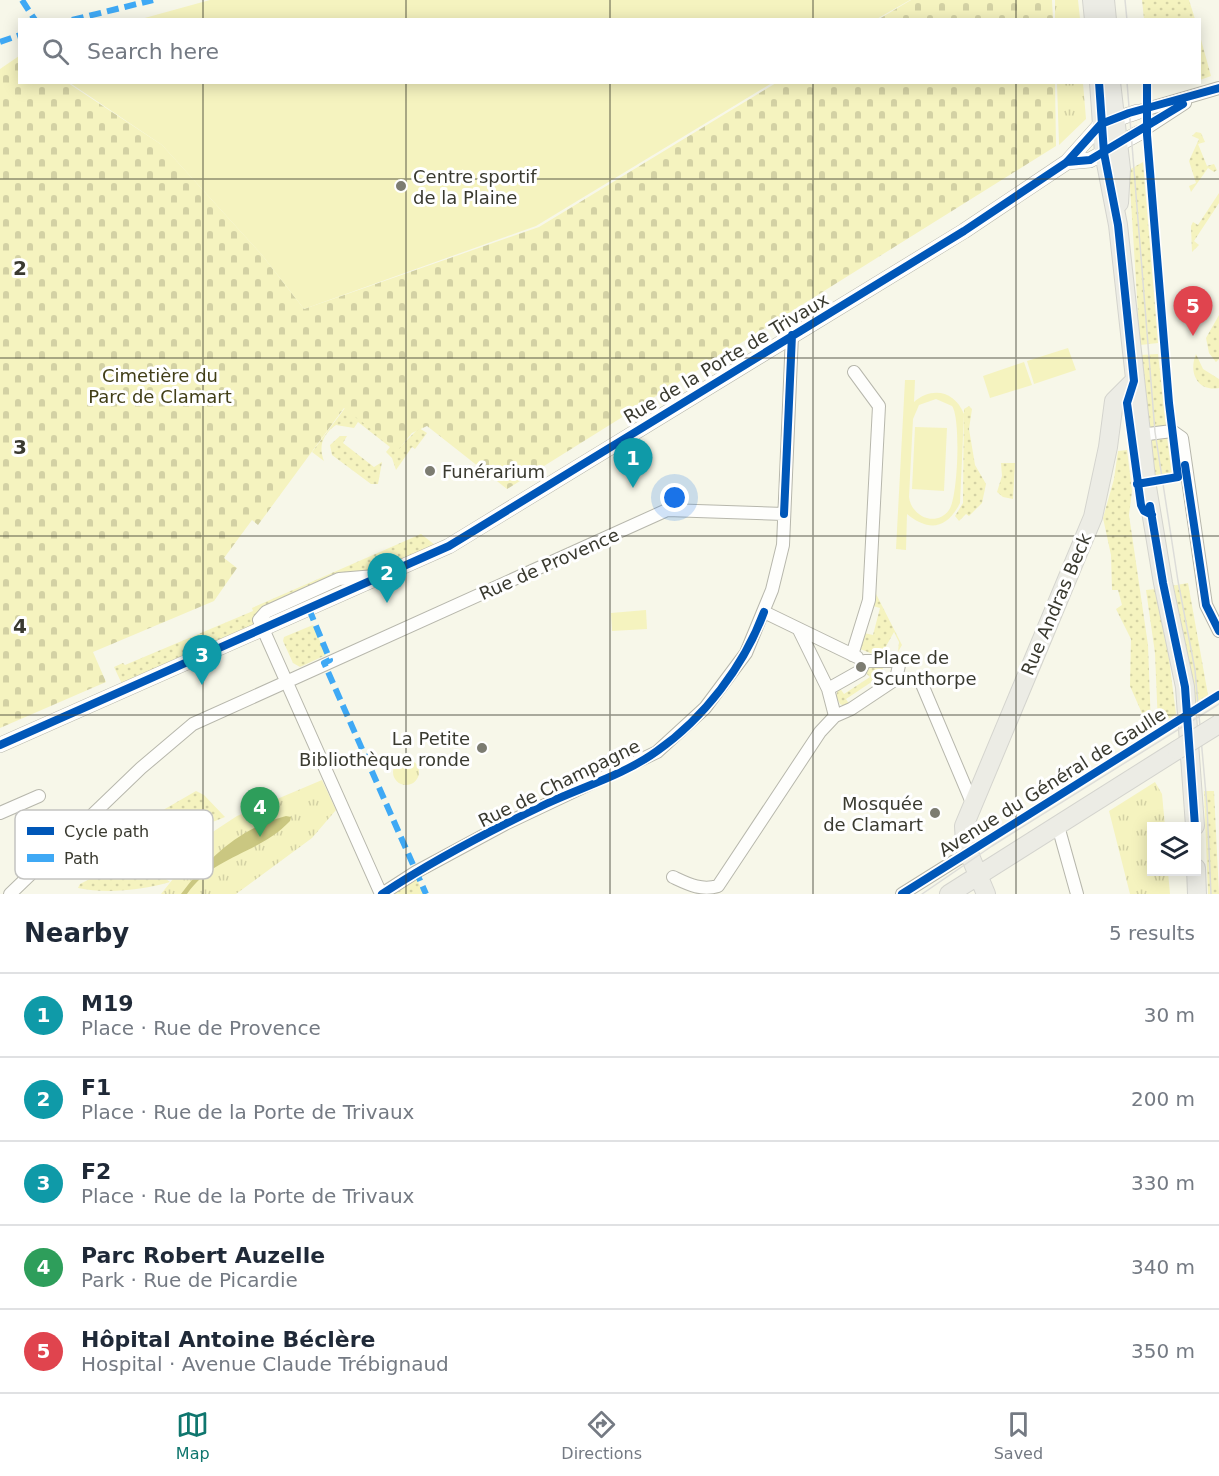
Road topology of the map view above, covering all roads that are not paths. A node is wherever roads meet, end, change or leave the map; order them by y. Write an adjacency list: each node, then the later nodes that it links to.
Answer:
1 (1092, 0): 3 (main road)
2 (1105, 0): 4 (main road)
3 (1094, 18)
4 (1107, 18)
5 (1099, 84): 10 (main road)
6 (1111, 84): 10 (main road)
7 (1219, 88): 8 (street, Rue de la Porte de Trivaux)
8 (1194, 97): 9 (street, Rue de la Porte de Trivaux); 11 (street, Rue de la Porte de Trivaux)
9 (1137, 112): 10 (street, Rue de la Porte de Trivaux)
10 (1108, 121): 12 (main road); 13 (street, Rue de la Porte de Trivaux)
11 (1139, 133): 12 (street, Rue de la Porte de Trivaux)
12 (1111, 149): 13 (street, Rue de la Porte de Trivaux); 16 (main road)
13 (1067, 162): 14 (street, Rue de la Porte de Trivaux)
14 (792, 334): 18 (street, Rue de Champagne); 20 (street, Rue de la Porte de Trivaux)
15 (854, 372): 23 (street)
16 (1134, 381): 17 (main road); 32 (main road, Rue Andras Beck)
17 (1140, 435): 22 (street); 35 (main road)
18 (784, 514): 19 (street, Rue de Champagne); 26 (street, Rue de Provence)
19 (764, 612): 21 (street); 43 (street, Rue de Champagne)
20 (262, 630): 26 (street); 30 (street, Rue de la Porte de Trivaux)
21 (799, 630): 23 (street); 27 (street)
22 (1219, 631)
23 (852, 655): 24 (street)
24 (864, 661): 27 (street); 28 (street)
25 (921, 682): 32 (street)
26 (285, 683): 33 (street, Rue de Provence); 43 (street)
27 (828, 689): 28 (street)
28 (835, 716): 40 (street)
29 (1219, 724): 36 (main road, bridge)
30 (0, 744)
31 (39, 796): 34 (street)
32 (973, 805): 37 (main road, Rue Andras Beck)
33 (97, 810)
34 (0, 813)
35 (1196, 822)
36 (1058, 826): 38 (main road); 47 (street)
37 (969, 852): 38 (main road); 44 (street, Avenue du Général de Gaulle)
38 (980, 876): 45 (main road); 46 (main road)
39 (1197, 876): 48 (main road)
40 (673, 877)
41 (26, 879): 42 (street, Rue de Provence)
42 (10, 894)
43 (381, 894)
44 (902, 894)
45 (949, 894)
46 (986, 894)
47 (1077, 894)
48 (1197, 894)

